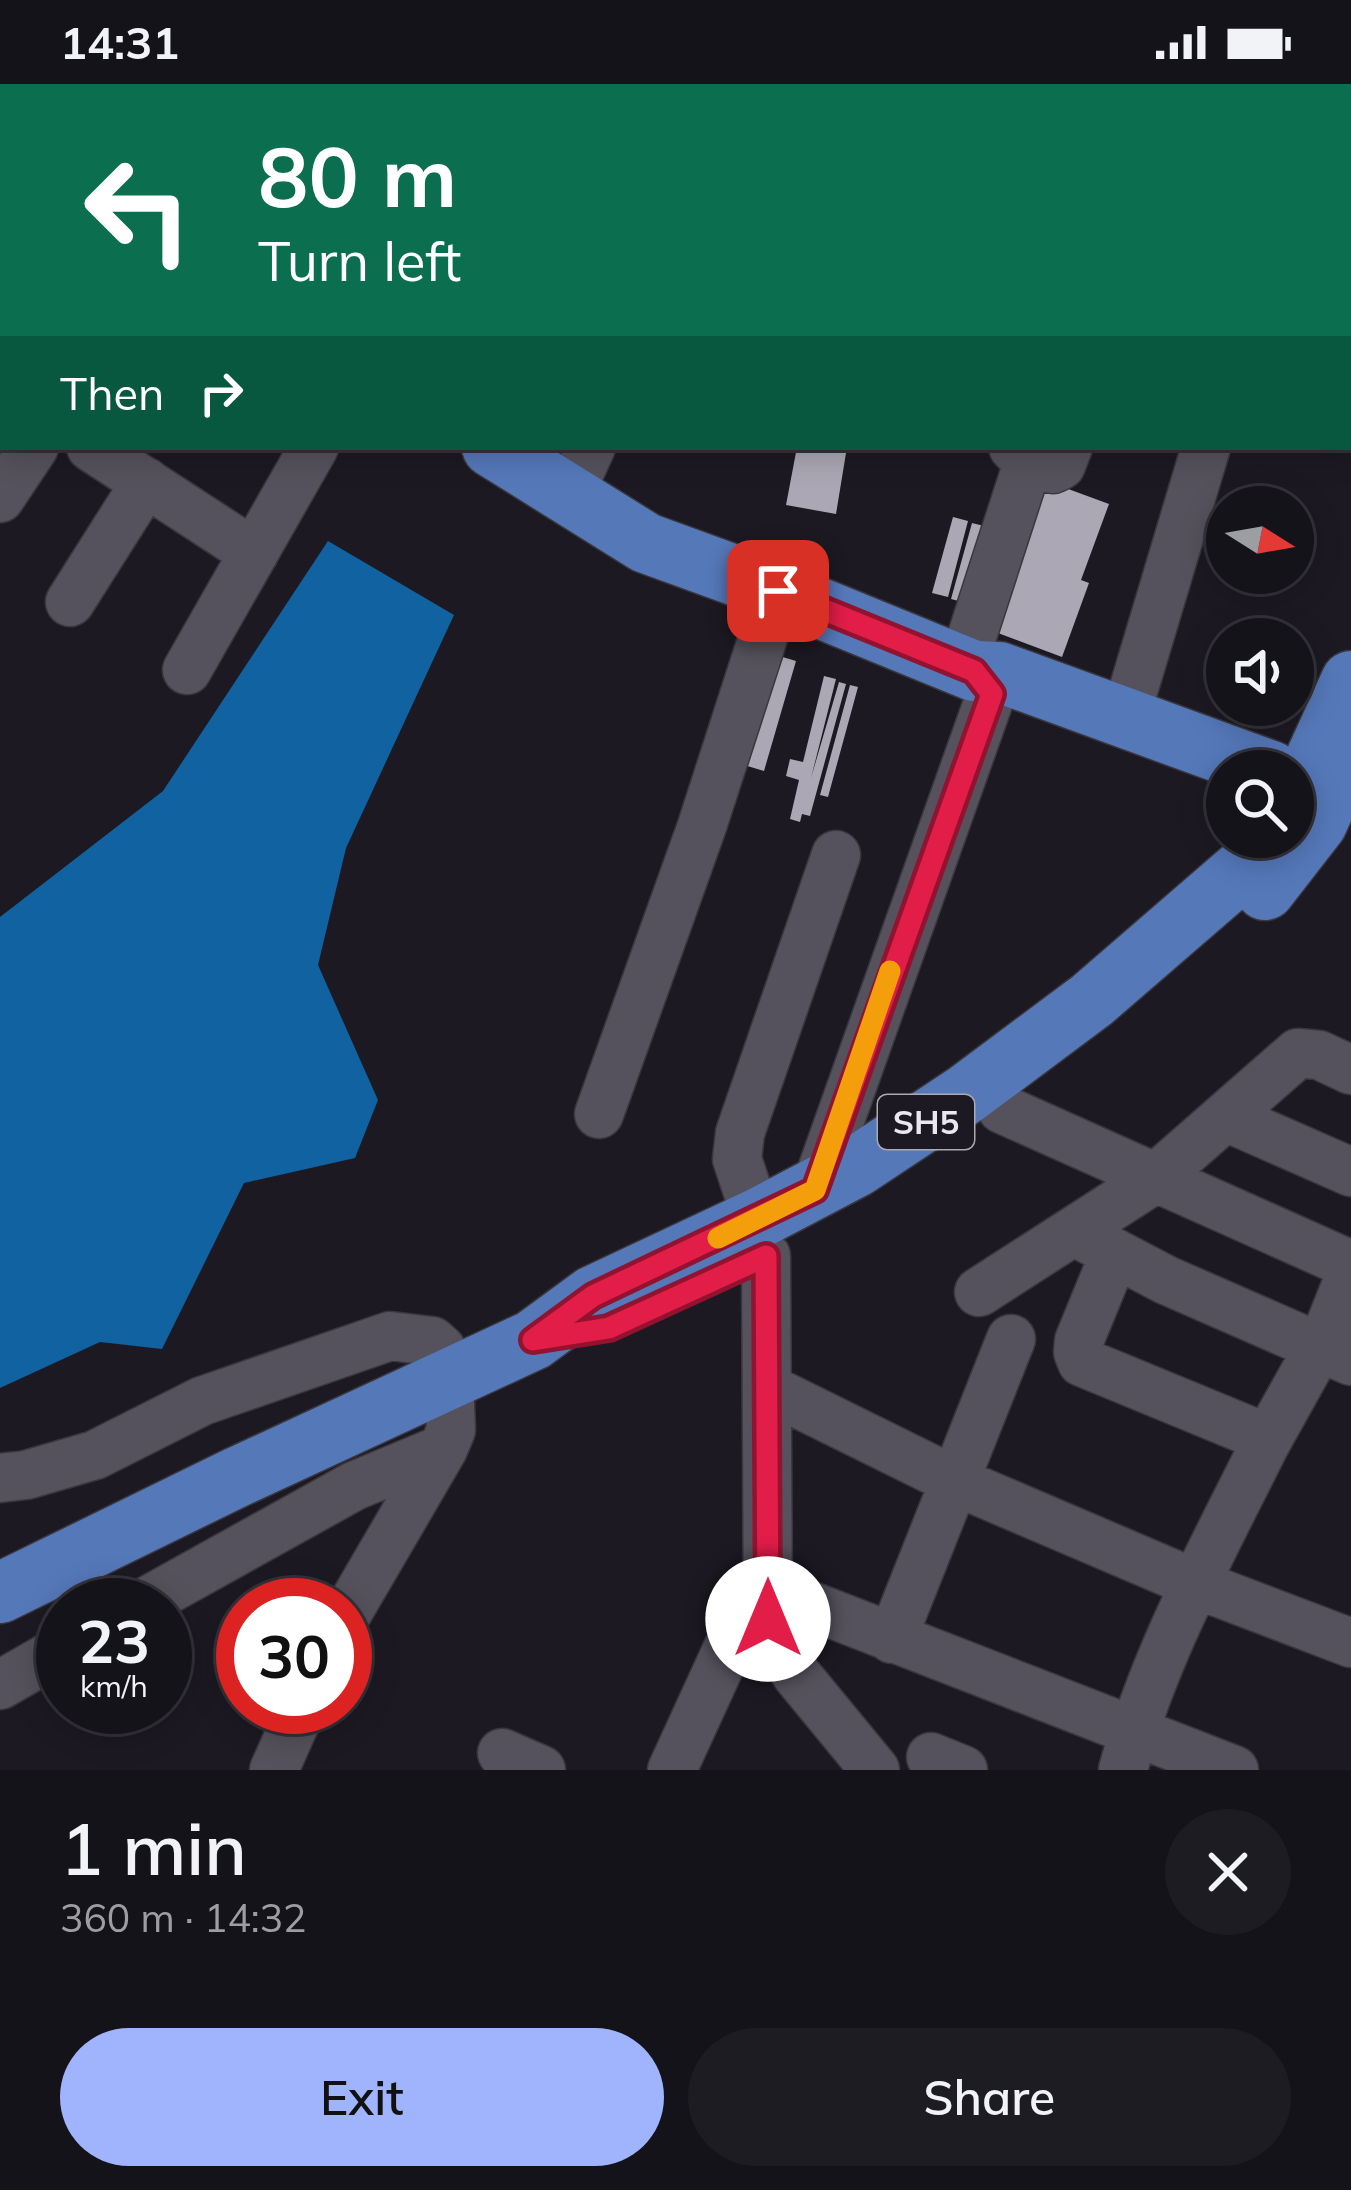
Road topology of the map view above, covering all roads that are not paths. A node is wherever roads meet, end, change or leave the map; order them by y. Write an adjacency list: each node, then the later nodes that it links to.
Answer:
1 (32, 450): 9 (street)
2 (96, 450): 8 (street)
3 (312, 450): 10 (street)
4 (503, 450): 7 (main road)
5 (1205, 450): 16 (street)
6 (1035, 453): 14 (street)
7 (580, 471): 11 (main road)
8 (146, 482): 10 (street); 12 (street)
9 (0, 497)
10 (254, 553): 13 (street)
11 (778, 591): 14 (main road); 25 (street)
12 (70, 602)
13 (187, 670)
14 (982, 676): 16 (main road); 18 (main road); 29 (street)
15 (1351, 681): 19 (main road)
16 (1125, 718): 17 (main road)
17 (1206, 752)
18 (1206, 786)
19 (1314, 791)
20 (836, 855): 31 (street)
21 (1256, 858): 29 (main road, SH5)
22 (1290, 858): 24 (main road, SH5)
23 (1351, 1070): 26 (street)
24 (1002, 1109): 28 (street); 31 (main road, SH5)
25 (599, 1114)
26 (1226, 1117): 27 (street); 28 (street)
27 (1351, 1172)
28 (1153, 1180): 30 (street); 33 (street)
29 (815, 1190): 31 (main road, SH5)
30 (1072, 1232): 32 (street); 34 (street)
31 (762, 1238): 37 (main road, SH5); 38 (street)
32 (1115, 1253): 36 (street); 39 (street)
33 (1351, 1269): 36 (street)
34 (979, 1292)
35 (1011, 1339): 42 (street)
36 (1335, 1354): 39 (street)
37 (449, 1378): 40 (street); 41 (street); 47 (main road, SH5)
38 (767, 1388): 42 (street); 46 (street)
39 (1264, 1444): 45 (street)
40 (442, 1449): 43 (street); 44 (street)
41 (0, 1478)
42 (956, 1481): 45 (street); 48 (street)
43 (189, 1578)
44 (368, 1578)
45 (1196, 1584): 49 (street); 53 (street)
46 (768, 1589): 48 (street); 55 (street); 56 (street)
47 (0, 1593)
48 (892, 1639): 53 (street)
49 (1351, 1643)
50 (36, 1664): 51 (street)
51 (0, 1685)
52 (290, 1734): 54 (street)
53 (1128, 1751): 57 (street)
54 (274, 1770)
55 (673, 1770)
56 (875, 1770)
57 (1234, 1770)

